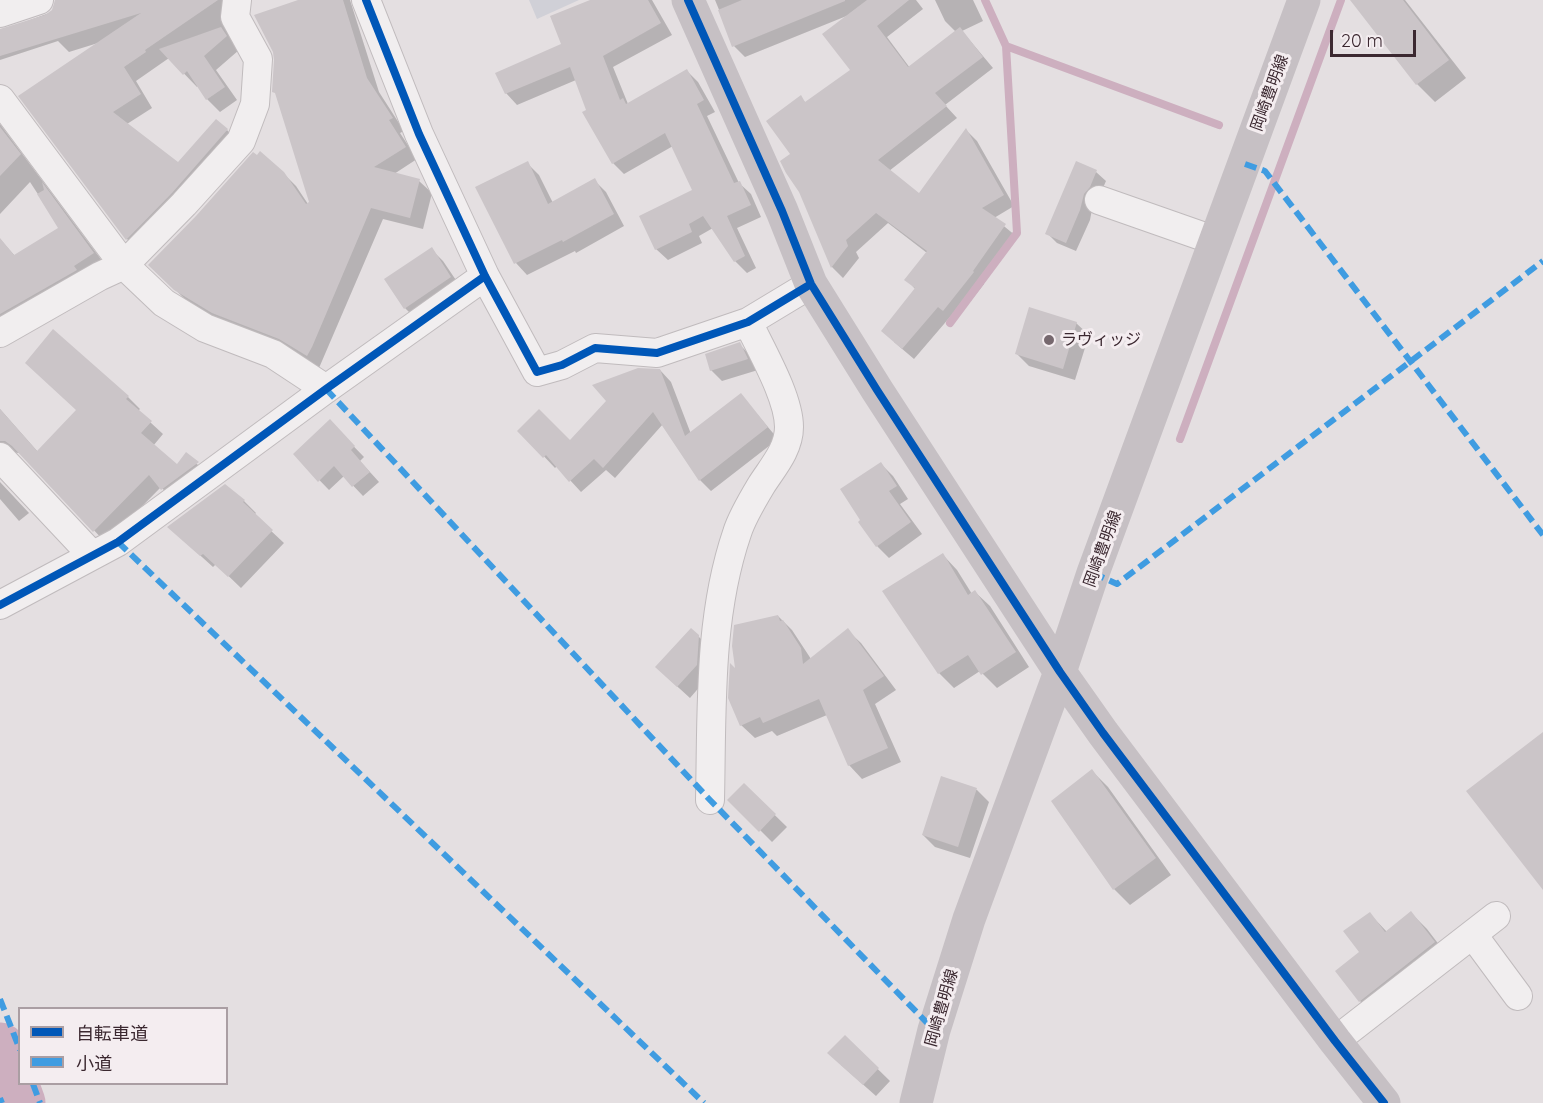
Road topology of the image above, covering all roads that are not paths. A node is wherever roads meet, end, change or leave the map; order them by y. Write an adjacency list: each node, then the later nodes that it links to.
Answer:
1 (39, 0): 6 (street)
2 (237, 0): 10 (street)
3 (366, 0): 11 (street)
4 (688, 0): 12 (street)
5 (1304, 0): 9 (street, 岡崎豊明線)
6 (0, 13)
7 (0, 99): 10 (street)
8 (1099, 200): 9 (street)
9 (1216, 241): 19 (street, 岡崎豊明線)
10 (124, 265): 14 (street); 15 (street)
11 (485, 276): 13 (street); 15 (street)
12 (811, 284): 13 (street); 19 (street)
13 (748, 321): 20 (street)
14 (0, 333)
15 (326, 388): 17 (street)
16 (0, 457): 17 (street)
17 (92, 555): 18 (street)
18 (0, 605)
19 (1060, 672): 24 (street); 25 (street, 岡崎豊明線)
20 (710, 800)
21 (1496, 916): 22 (street)
22 (1473, 935): 23 (street); 24 (street)
23 (1518, 996)
24 (1335, 1041): 26 (street)
25 (916, 1103)
26 (1384, 1103)

